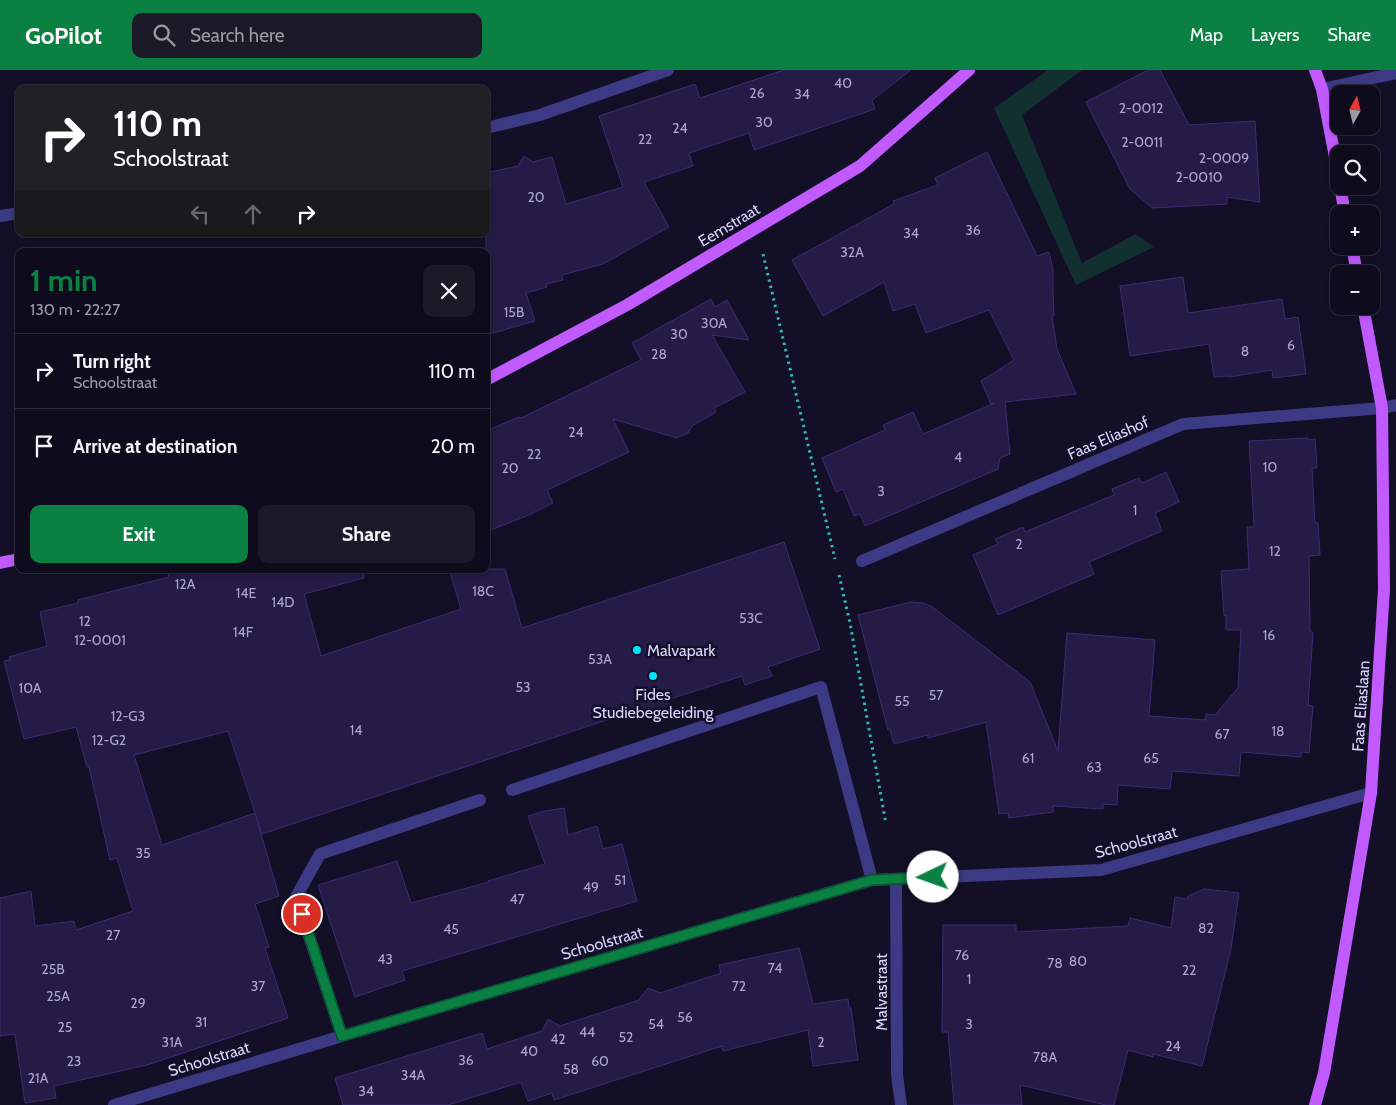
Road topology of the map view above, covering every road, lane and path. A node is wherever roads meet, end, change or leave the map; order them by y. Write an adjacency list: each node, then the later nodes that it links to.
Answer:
1 (668, 70): 6 (street)
2 (969, 70): 10 (main road, Eemstraat)
3 (1315, 70): 5 (main road)
4 (1396, 74): 5 (street)
5 (1322, 89): 7 (main road)
6 (490, 127)
7 (1333, 145)
8 (15, 214): 9 (street)
9 (0, 216)
10 (756, 228): 12 (main road, Eemstraat); 21 (path)
11 (1365, 315): 14 (main road, Faas Eliaslaan)
12 (490, 378)
13 (1396, 405): 14 (street, Faas Eliashof)
14 (1382, 408): 16 (street, Faas Eliashof); 19 (main road, Faas Eliaslaan)
15 (15, 560): 17 (main road)
16 (862, 561)
17 (0, 563)
18 (512, 790): 23 (street)
19 (1371, 793): 22 (street, Schoolstraat); 27 (main road, Faas Eliaslaan)
20 (480, 800): 24 (street)
21 (888, 832)
22 (896, 879): 23 (street, Schoolstraat); 26 (street, Malvastraat)
23 (872, 880): 24 (street, Schoolstraat)
24 (342, 1036): 25 (street, Schoolstraat)
25 (114, 1105)
26 (901, 1105)
27 (1315, 1105)

